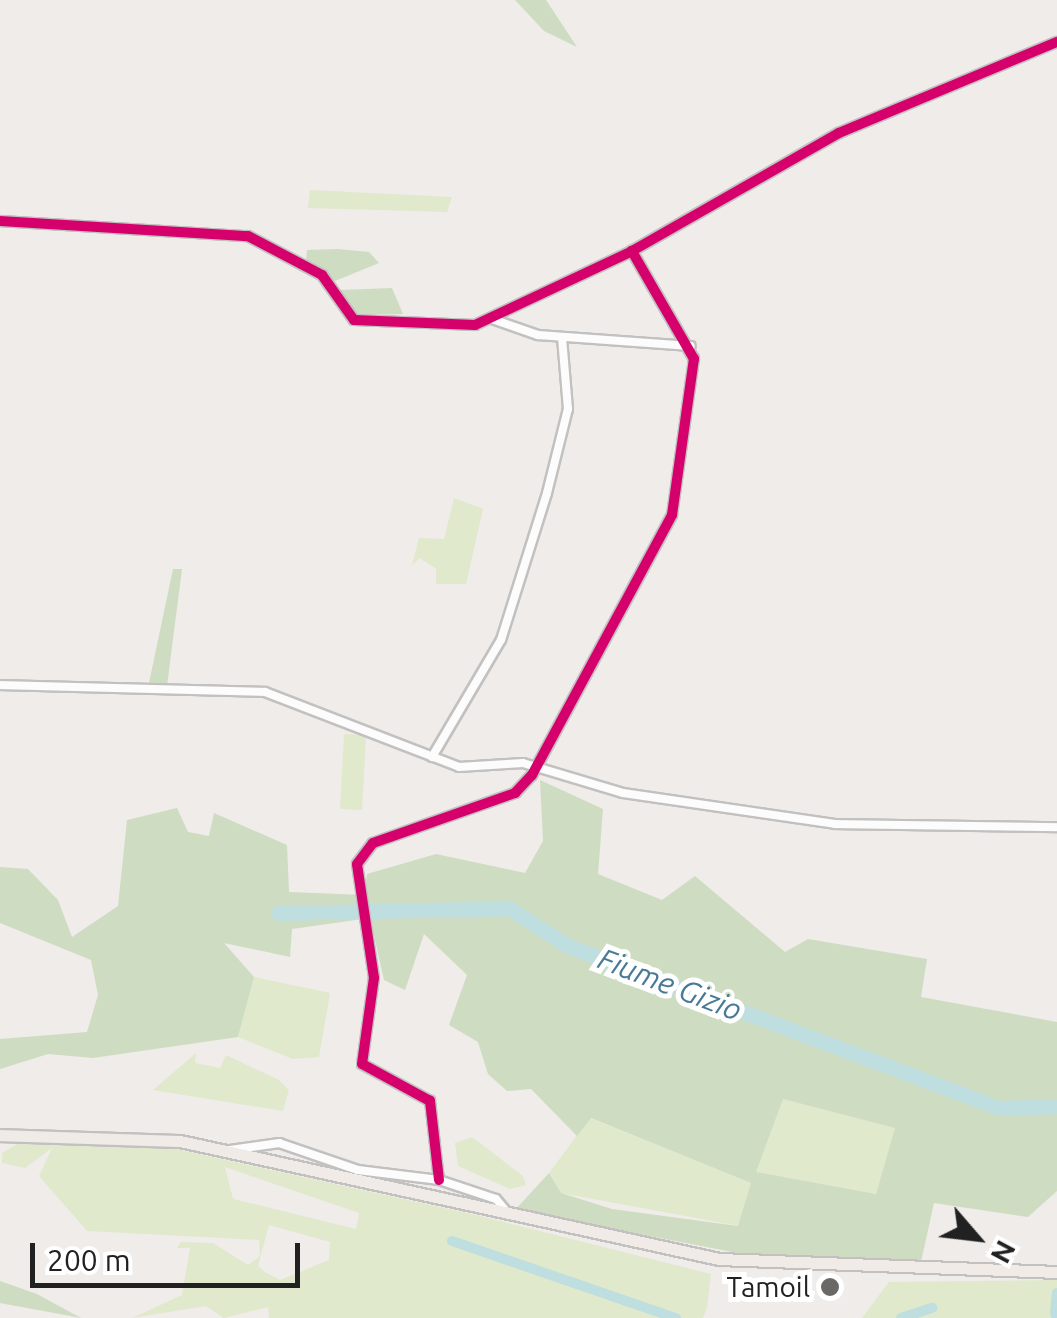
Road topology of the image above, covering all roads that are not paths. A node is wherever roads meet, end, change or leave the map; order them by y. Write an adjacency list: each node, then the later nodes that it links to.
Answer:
1 (1057, 42): 3 (street)
2 (0, 220): 4 (street)
3 (632, 251): 4 (street); 6 (street)
4 (492, 319): 5 (street)
5 (562, 337): 6 (street); 8 (street)
6 (692, 346): 9 (street)
7 (0, 686): 8 (street)
8 (432, 757): 9 (street)
9 (536, 766): 10 (street); 14 (street)
10 (1057, 827)
11 (0, 1135): 12 (main road)
12 (223, 1151): 13 (main road); 13 (street)
13 (357, 1175): 14 (street); 15 (main road)
14 (439, 1180): 15 (street)
15 (508, 1215): 16 (main road)
16 (1057, 1272)

